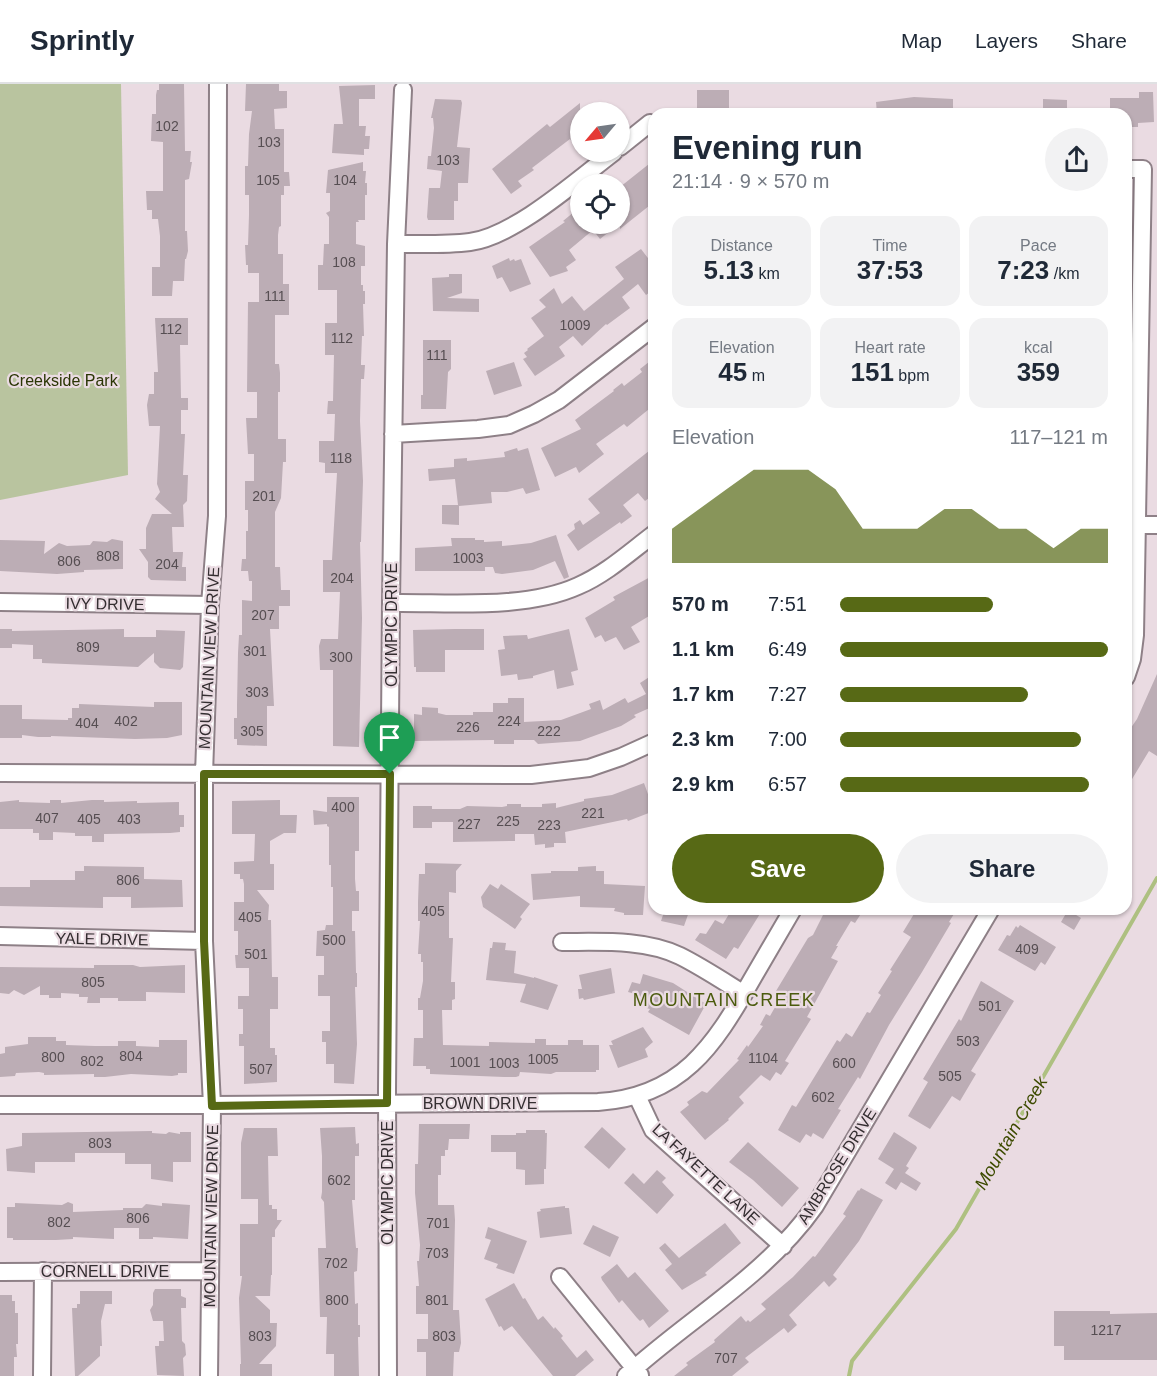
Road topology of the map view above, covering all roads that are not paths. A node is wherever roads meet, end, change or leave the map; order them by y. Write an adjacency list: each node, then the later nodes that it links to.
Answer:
1 (218, 84): 15 (street, MOUNTAIN VIEW DRIVE)
2 (403, 90): 7 (street, OLYMPIC DRIVE)
3 (648, 125): 4 (street)
4 (630, 139)
5 (601, 162): 7 (street)
6 (1135, 169): 10 (street)
7 (396, 244): 9 (street, OLYMPIC DRIVE)
8 (648, 332): 9 (street)
9 (393, 434): 14 (street, OLYMPIC DRIVE)
10 (1132, 525): 11 (street); 16 (street)
11 (1157, 525)
12 (648, 538): 14 (street)
13 (0, 602): 15 (street, IVY DRIVE)
14 (391, 603): 20 (street, OLYMPIC DRIVE)
15 (210, 605): 19 (street, MOUNTAIN VIEW DRIVE)
16 (1132, 659)
17 (648, 745): 20 (street)
18 (0, 772): 19 (street)
19 (204, 774): 20 (street); 24 (street, MOUNTAIN VIEW DRIVE)
20 (390, 774): 28 (street, OLYMPIC DRIVE)
21 (790, 915): 26 (street, BROWN DRIVE)
22 (987, 915): 31 (street, AMBROSE DRIVE)
23 (0, 936): 24 (street, YALE DRIVE)
24 (204, 941): 30 (street, MOUNTAIN VIEW DRIVE)
25 (562, 942): 26 (street)
26 (744, 994): 27 (street, BROWN DRIVE)
27 (637, 1096): 28 (street, BROWN DRIVE); 31 (street, LA FAYETTE LANE)
28 (387, 1103): 30 (street, BROWN DRIVE); 39 (street, OLYMPIC DRIVE)
29 (0, 1105): 30 (street, BROWN DRIVE)
30 (212, 1106): 33 (street, MOUNTAIN VIEW DRIVE)
31 (783, 1246): 36 (street, AMBROSE DRIVE)
32 (43, 1271): 33 (street, CORNELL DRIVE); 34 (street, CORNELL DRIVE); 37 (street)
33 (210, 1271): 38 (street, MOUNTAIN VIEW DRIVE)
34 (0, 1272)
35 (560, 1277): 36 (street)
36 (634, 1374)
37 (42, 1376)
38 (209, 1376)
39 (388, 1376)

